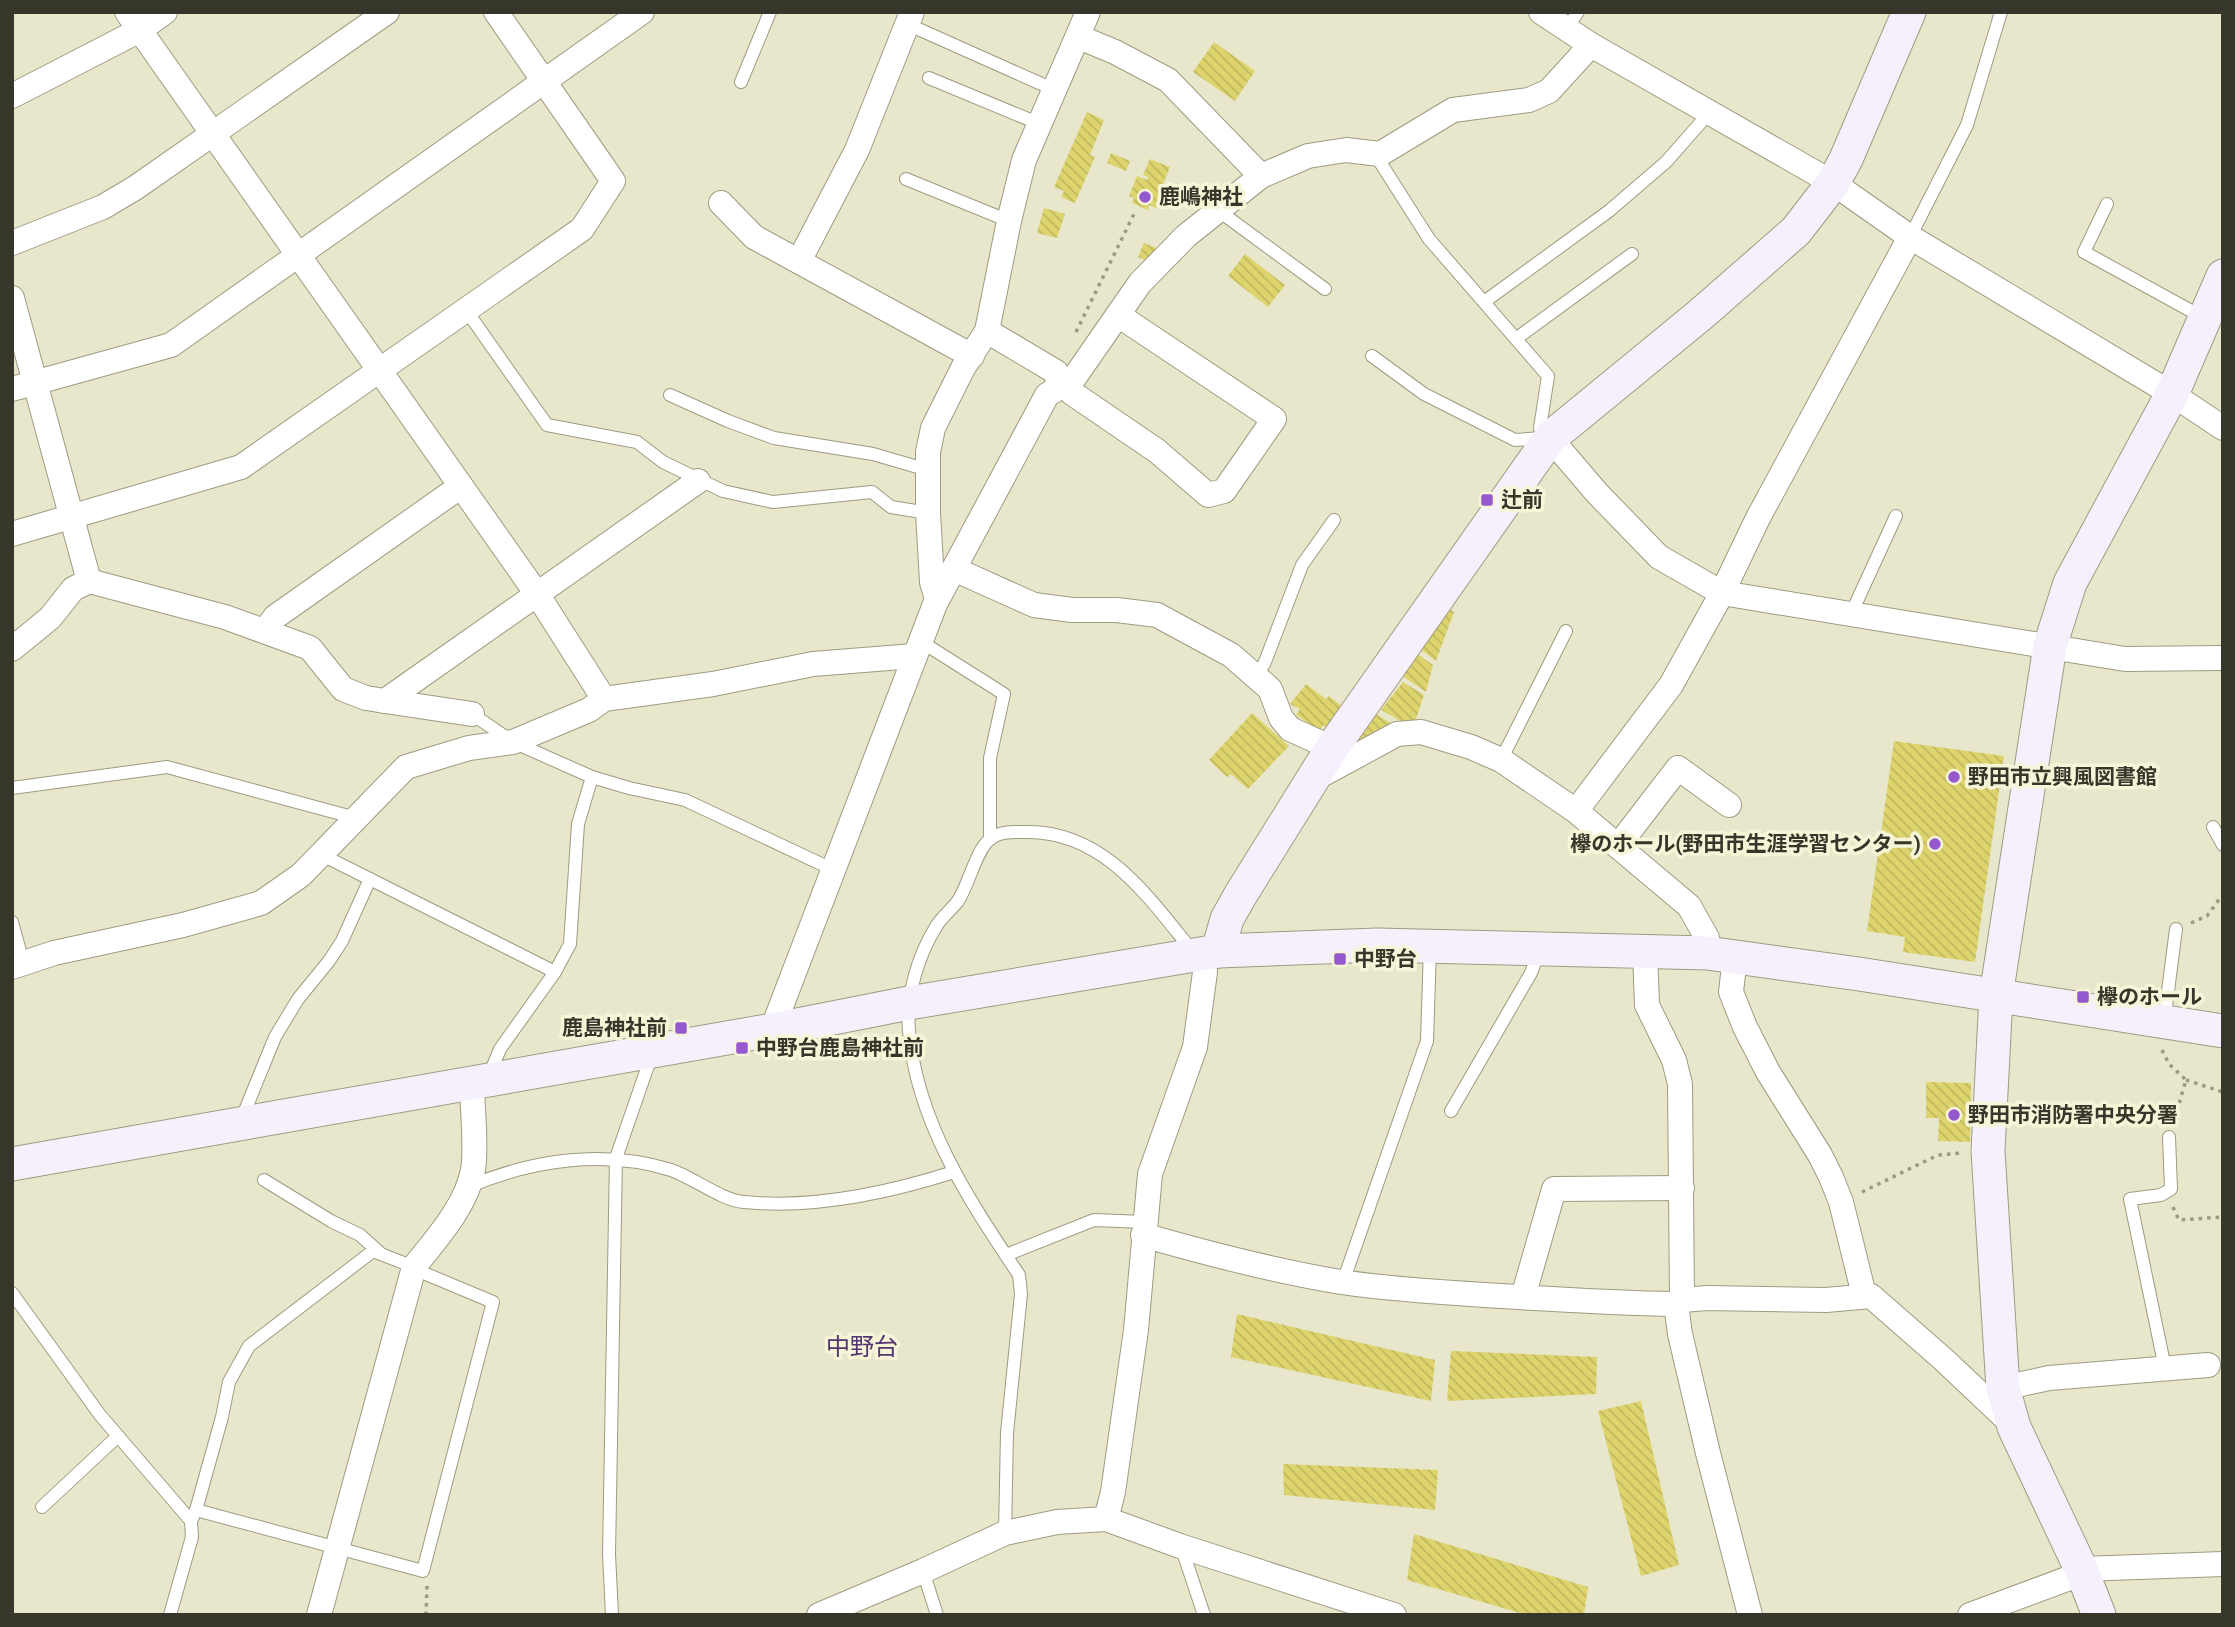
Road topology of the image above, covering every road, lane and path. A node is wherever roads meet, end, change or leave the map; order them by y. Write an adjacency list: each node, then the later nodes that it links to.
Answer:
1 (164, 12): 11 (street)
2 (387, 12): 22 (street)
3 (496, 12): 16 (street)
4 (642, 12): 16 (street)
5 (770, 12): 17 (lane)
6 (1088, 12): 13 (street)
7 (1541, 12): 12 (street)
8 (1909, 12): 26 (street)
9 (2001, 12): 32 (lane)
10 (909, 18): 18 (lane); 36 (street)
11 (134, 21): 19 (street); 22 (street)
12 (1572, 21): 14 (street)
13 (1079, 37): 18 (street); 24 (street)
14 (1591, 44): 20 (street); 23 (street)
15 (929, 78): 21 (lane)
16 (545, 82): 34 (street); 41 (street)
17 (741, 82)
18 (1055, 90): 21 (street)
19 (12, 96)
20 (1710, 112): 26 (street); 40 (lane)
21 (1040, 124): 31 (street)
22 (214, 132): 33 (street); 34 (street)
23 (1380, 154): 24 (street); 40 (lane)
24 (1261, 176): 30 (street)
25 (906, 179): 31 (lane)
26 (1833, 183): 32 (street); 56 (street)
27 (721, 203): 36 (street)
28 (2107, 204): 43 (lane)
29 (1136, 210): 45 (path)
30 (1219, 211): 38 (lane); 42 (street)
31 (1009, 221): 44 (street)
32 (1910, 237): 53 (street); 67 (street)
33 (12, 243)
34 (298, 254): 49 (street); 50 (street)
35 (1632, 254): 46 (lane)
36 (799, 261): 47 (street)
37 (2223, 276): 43 (street)
38 (1325, 289)
39 (12, 298): 50 (street)
40 (1483, 302): 46 (lane)
41 (466, 310): 49 (street); 58 (lane)
42 (1118, 315): 51 (street); 51 (street)
43 (2205, 318): 53 (street)
44 (986, 331): 47 (street); 51 (street)
45 (1074, 334)
46 (1517, 338): 56 (lane)
47 (972, 356): 57 (street)
48 (1372, 356): 56 (lane)
49 (379, 370): 59 (street); 61 (street)
50 (36, 382): 52 (street); 61 (street)
51 (1063, 386): 65 (street)
52 (12, 389)
53 (2172, 394): 55 (street); 73 (street)
54 (670, 395): 57 (lane)
55 (2223, 428)
56 (1550, 438): 67 (street); 82 (street)
57 (928, 470): 60 (street)
58 (698, 481): 60 (lane); 68 (street)
59 (461, 486): 68 (street); 71 (street)
60 (928, 513): 69 (street)
61 (73, 516): 64 (street); 66 (street)
62 (1896, 516): 70 (lane)
63 (1334, 520): 77 (lane)
64 (12, 534)
65 (954, 569): 69 (street); 77 (street)
66 (89, 581): 71 (street); 75 (street)
67 (1722, 593): 70 (street); 88 (street)
68 (537, 594): 78 (street); 79 (street)
69 (937, 599): 74 (street)
70 (1851, 614): 73 (street)
71 (265, 631): 79 (street)
72 (1566, 631): 83 (lane)
73 (2050, 646): 76 (street); 107 (street)
74 (917, 648): 78 (street); 91 (lane); 95 (street)
75 (12, 649)
76 (2223, 658)
77 (1257, 676): 82 (street)
78 (604, 699): 81 (street)
79 (385, 701): 80 (street)
80 (472, 714): 81 (lane)
81 (513, 742): 84 (lane); 89 (street)
82 (1332, 748): 85 (street)
83 (1500, 760): 85 (street); 88 (street)
84 (592, 777): 95 (lane); 106 (lane)
85 (1313, 780): 102 (street)
86 (12, 788): 89 (lane)
87 (1729, 806): 93 (street)
88 (1576, 811): 93 (street)
89 (356, 818): 94 (street)
90 (2213, 827): 92 (lane)
91 (990, 839): 102 (lane); 108 (lane)
92 (2223, 845)
93 (1618, 846): 104 (street)
94 (320, 854): 96 (lane); 105 (street)
95 (834, 870): 110 (street)
96 (370, 880): 106 (lane); 117 (lane)
97 (2223, 894): 99 (path)
98 (12, 922): 105 (lane)
99 (2176, 929): 109 (lane)
100 (1430, 946): 101 (street); 102 (street); 133 (lane)
101 (1540, 949): 103 (street); 116 (lane)
102 (1205, 952): 108 (street); 129 (street)
103 (1645, 952): 104 (street); 125 (street)
104 (1721, 955): 107 (street); 127 (street)
105 (17, 964)
106 (555, 972): 114 (lane)
107 (1996, 996): 109 (street); 119 (street)
108 (909, 1003): 110 (street); 122 (lane)
109 (2164, 1022): 111 (street); 113 (path)
110 (772, 1030): 112 (street)
111 (2223, 1031)
112 (653, 1050): 114 (street); 120 (lane)
113 (2186, 1080): 115 (path); 118 (path)
114 (480, 1081): 117 (street); 124 (street)
115 (2223, 1092)
116 (1451, 1111)
117 (240, 1123): 121 (street)
118 (2169, 1137): 126 (lane)
119 (1988, 1151): 127 (path); 140 (street)
120 (616, 1158): 122 (lane); 124 (lane); 156 (lane)
121 (12, 1164)
122 (954, 1172): 131 (lane)
123 (264, 1180): 130 (lane)
124 (468, 1187): 132 (street)
125 (1682, 1188): 136 (street); 137 (street)
126 (2167, 1192): 128 (path); 139 (lane)
127 (1841, 1202): 135 (street)
128 (2223, 1217)
129 (1144, 1229): 131 (lane); 133 (street); 145 (street)
130 (380, 1253): 132 (lane); 144 (lane)
131 (1006, 1255): 146 (lane)
132 (414, 1268): 148 (street); 150 (lane)
133 (1343, 1282): 136 (street)
134 (12, 1293): 142 (lane)
135 (1864, 1295): 137 (street); 141 (street)
136 (1523, 1297): 137 (street)
137 (1679, 1302): 161 (street)
138 (2208, 1365): 139 (street)
139 (2165, 1368): 140 (street)
140 (2003, 1388): 141 (street)
141 (2014, 1427): 151 (street)
142 (118, 1436): 143 (lane); 144 (lane)
143 (42, 1507)
144 (193, 1516): 148 (lane); 153 (lane)
145 (1105, 1519): 146 (street); 147 (street)
146 (1005, 1533): 152 (street)
147 (1181, 1546): 159 (lane); 160 (street)
148 (338, 1550): 150 (lane); 154 (street)
149 (2223, 1564): 151 (street)
150 (423, 1571): 155 (path)
151 (2082, 1571): 162 (street); 163 (street)
152 (923, 1572): 157 (street); 158 (lane)
153 (170, 1615)
154 (319, 1615)
155 (426, 1615)
156 (612, 1615)
157 (819, 1615)
158 (937, 1615)
159 (1205, 1615)
160 (1394, 1615)
161 (1750, 1615)
162 (1970, 1615)
163 (2099, 1615)

